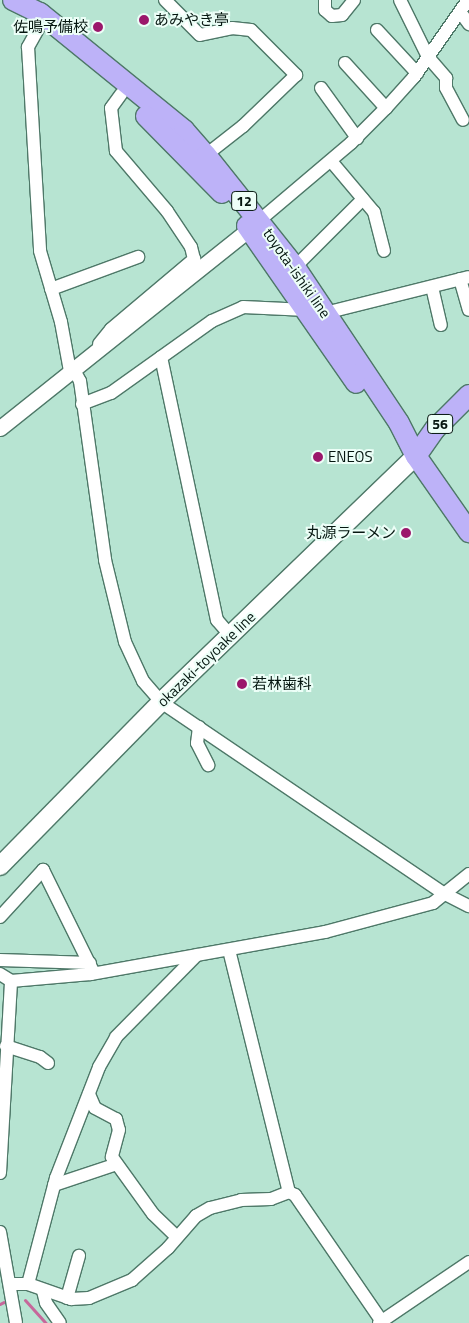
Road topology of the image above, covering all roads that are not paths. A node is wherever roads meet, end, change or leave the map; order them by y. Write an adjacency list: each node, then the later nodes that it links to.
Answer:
1 (7, 0): 8 (main road)
2 (12, 0): 11 (main road, toyota-ishiki line / 12); 21 (main road, toyota-ishiki line / 12)
3 (165, 0): 21 (street)
4 (325, 0): 5 (street)
5 (354, 0)
6 (400, 0): 13 (street)
7 (468, 0): 9 (street)
8 (0, 2)
9 (460, 13): 10 (street); 13 (street)
10 (469, 24)
11 (38, 29): 17 (main road, toyota-ishiki line / 12); 30 (street)
12 (377, 30): 15 (street)
13 (428, 57): 15 (street); 19 (street)
14 (345, 62): 18 (street)
15 (417, 73): 18 (street)
16 (320, 88): 20 (street)
17 (122, 94): 24 (main road, toyota-ishiki line / 12); 34 (street)
18 (386, 108): 20 (street)
19 (463, 120)
20 (357, 138): 22 (street)
21 (206, 155): 24 (main road, toyota-ishiki line / 12)
22 (331, 161): 23 (street); 24 (street)
23 (363, 199): 25 (street); 27 (street)
24 (255, 224): 27 (main road, toyota-ishiki line / 12); 32 (main road, toyota-ishiki line / 12); 34 (street)
25 (384, 251)
26 (138, 257): 30 (street)
27 (295, 267): 32 (main road, toyota-ishiki line / 12)
28 (465, 278): 29 (street); 31 (street)
29 (432, 287): 32 (street); 33 (street)
30 (51, 289): 36 (street)
31 (469, 310)
32 (316, 312): 35 (street); 41 (main road, toyota-ishiki line / 12)
33 (441, 325)
34 (92, 353): 36 (street)
35 (160, 357): 38 (street); 43 (street)
36 (71, 369): 38 (street); 40 (street)
37 (469, 396): 41 (main road, 56)
38 (82, 404): 44 (street)
39 (469, 413): 41 (main road, 56)
40 (0, 428)
41 (416, 456): 42 (main road, toyota-ishiki line / 12); 43 (main road, okazaki-toyoake line)
42 (469, 532)
43 (230, 635): 44 (main road, okazaki-toyoake line)
44 (161, 702): 45 (street); 47 (main road, okazaki-toyoake line)
45 (199, 727): 46 (street); 49 (street)
46 (208, 765)
47 (0, 866)
48 (469, 874): 49 (street)
49 (443, 893): 50 (street); 52 (street)
50 (469, 906)
51 (0, 917): 55 (street)
52 (230, 950): 53 (street); 65 (street)
53 (197, 955): 55 (street); 60 (street)
54 (0, 960): 55 (street)
55 (92, 968): 57 (street)
56 (0, 974): 57 (street)
57 (11, 981): 58 (street)
58 (6, 1046): 59 (street); 61 (street)
59 (48, 1063)
60 (88, 1094): 62 (street); 64 (street)
61 (1, 1122): 63 (street)
62 (117, 1164): 64 (street); 67 (street)
63 (0, 1173)
64 (54, 1185): 71 (street)
65 (289, 1192): 67 (street); 74 (street)
66 (0, 1232): 70 (street)
67 (177, 1237): 73 (street)
68 (80, 1256): 73 (street)
69 (469, 1262): 74 (street)
70 (11, 1284): 71 (street); 75 (street)
71 (28, 1284): 72 (street)
72 (43, 1291): 73 (street); 76 (street)
73 (68, 1298)
74 (382, 1322)
75 (16, 1323)
76 (60, 1323)

